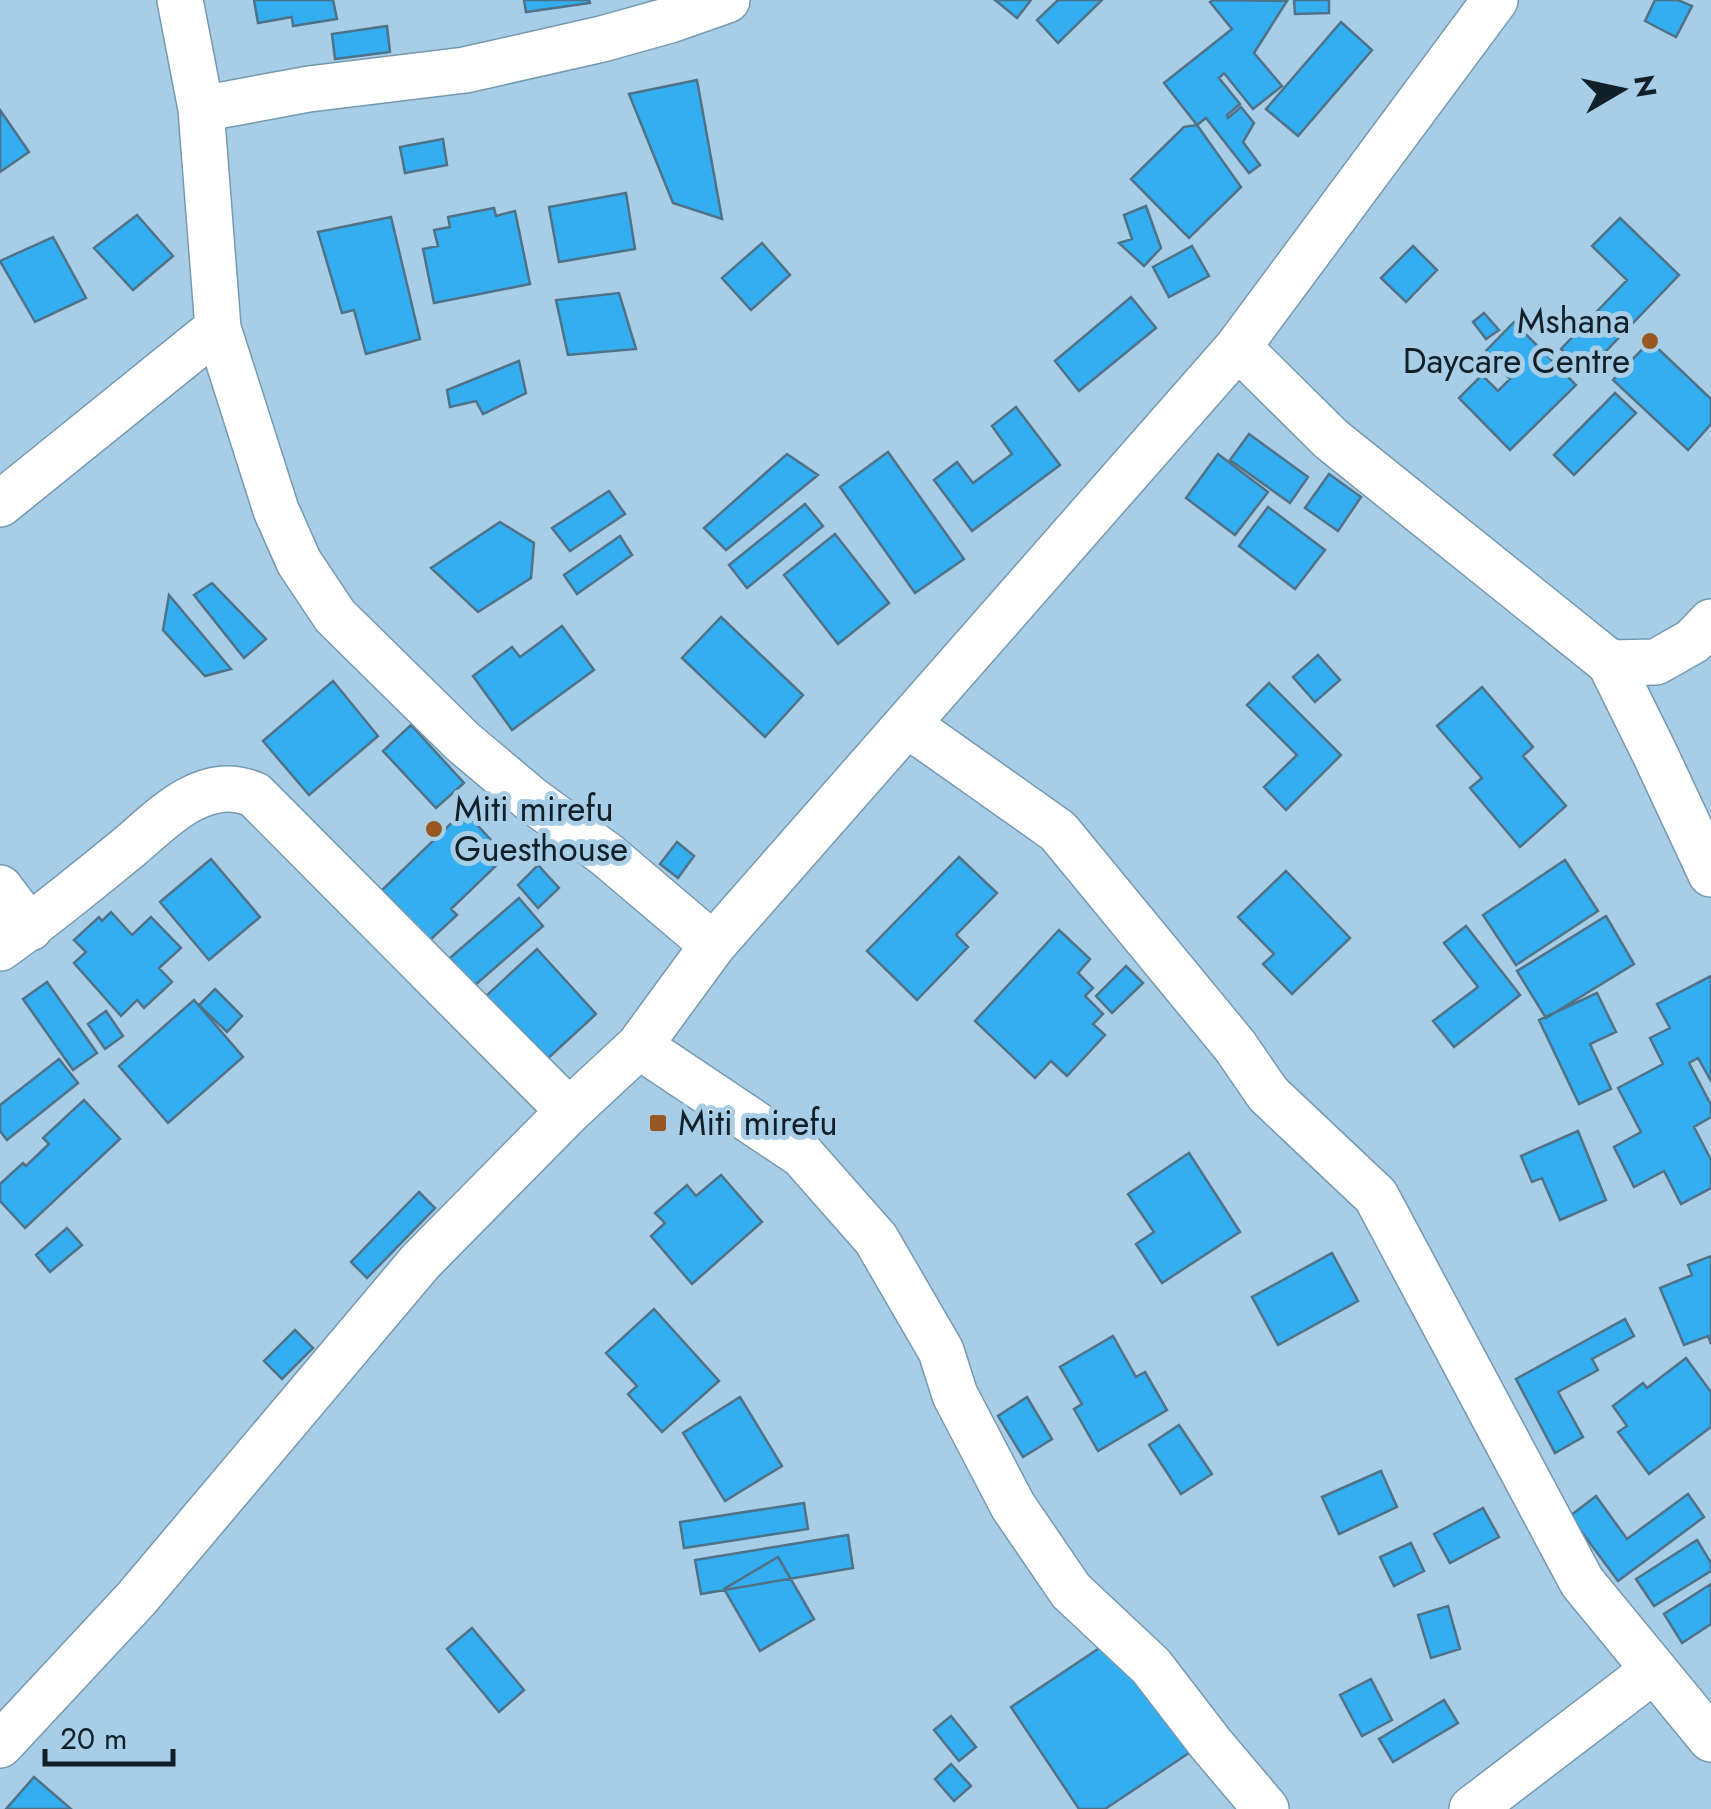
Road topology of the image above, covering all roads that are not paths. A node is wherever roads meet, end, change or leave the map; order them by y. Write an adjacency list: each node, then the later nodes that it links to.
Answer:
1 (180, 0): 5 (street)
2 (726, 0): 4 (street)
3 (1495, 0): 7 (street)
4 (668, 10): 5 (street)
5 (201, 109): 6 (street)
6 (218, 328): 8 (street); 15 (street)
7 (1238, 348): 10 (street); 11 (street)
8 (0, 504)
9 (1711, 622): 10 (street)
10 (1610, 663): 12 (street)
11 (908, 725): 15 (street); 18 (street)
12 (1711, 874)
13 (0, 888): 14 (street)
14 (15, 938): 17 (street)
15 (714, 945): 16 (street)
16 (639, 1046): 17 (street); 21 (street)
17 (569, 1110): 20 (street)
18 (1654, 1670): 19 (street); 22 (street)
19 (1711, 1738)
20 (0, 1745)
21 (1266, 1809)
22 (1472, 1809)

